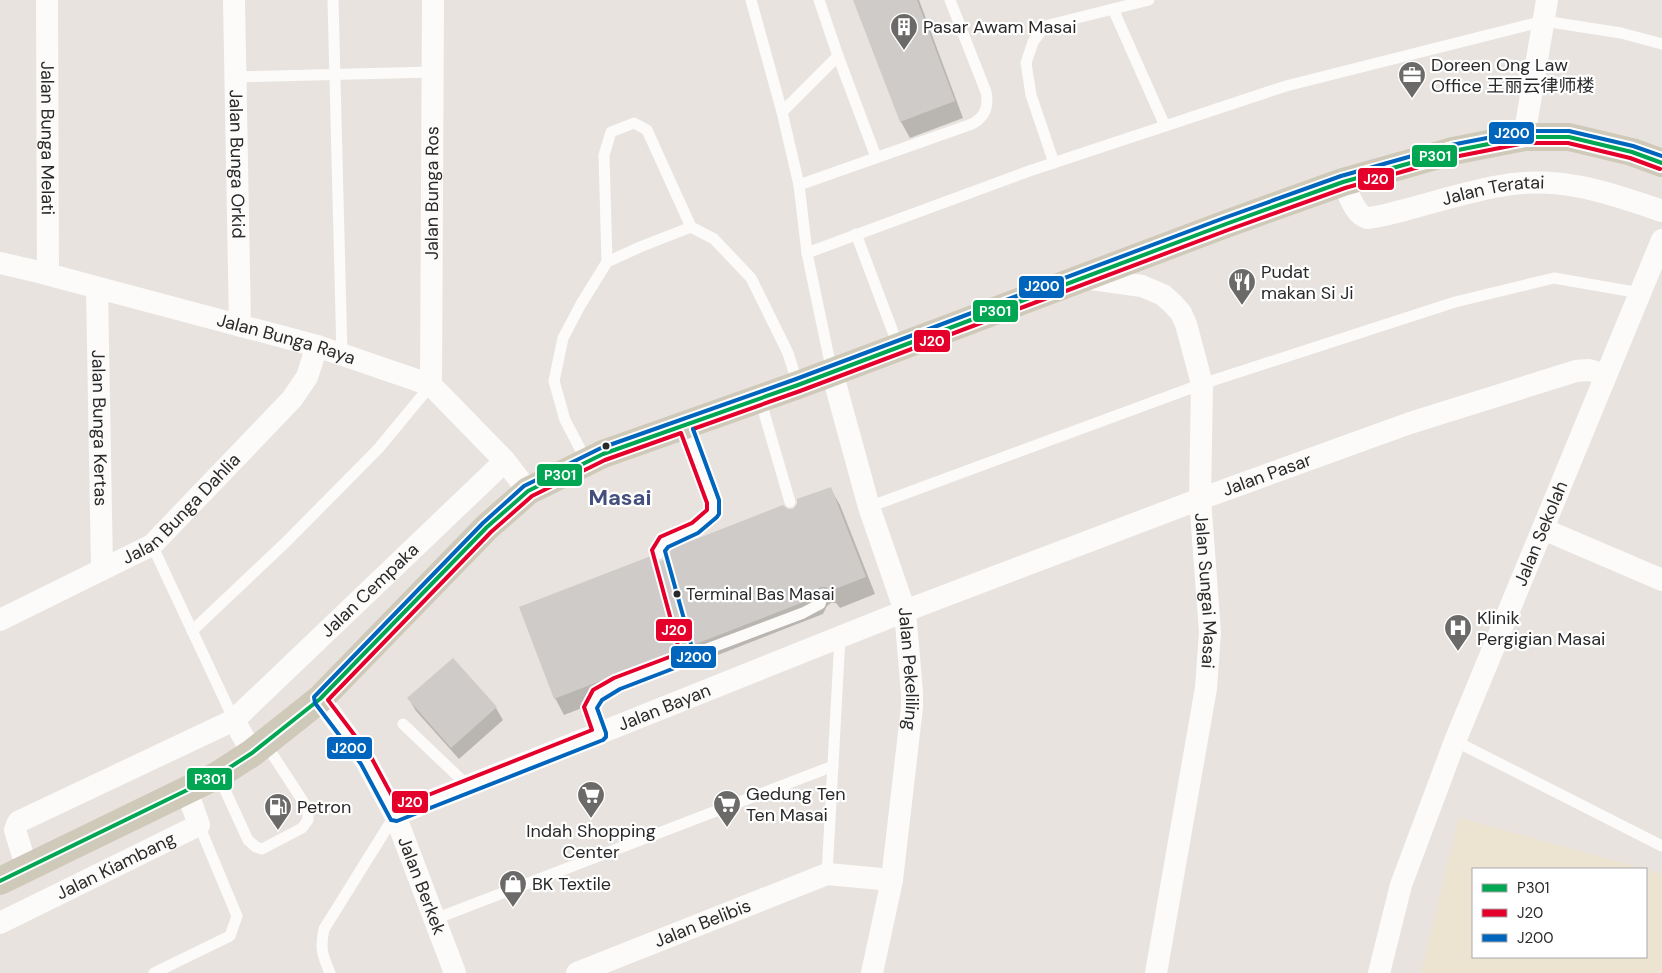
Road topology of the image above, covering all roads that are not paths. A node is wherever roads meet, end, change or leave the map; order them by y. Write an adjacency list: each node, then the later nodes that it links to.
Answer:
1 (47, 0): 31 (street, Jalan Bunga Melati)
2 (234, 0): 15 (street, Jalan Bunga Orkid)
3 (333, 0): 14 (lane)
4 (433, 0): 13 (street, Jalan Bunga Ros)
5 (751, 0): 16 (lane)
6 (819, 0): 12 (lane)
7 (950, 0): 19 (lane)
8 (1149, 0): 9 (lane)
9 (1113, 8): 17 (lane); 20 (lane)
10 (1546, 10): 11 (lane); 17 (lane); 18 (street)
11 (1662, 44)
12 (838, 56): 16 (lane); 19 (lane)
13 (432, 72): 14 (lane); 42 (street, Jalan Bunga Ros)
14 (335, 74): 15 (lane); 38 (lane)
15 (235, 78): 35 (street, Jalan Bunga Orkid)
16 (782, 112): 23 (lane)
17 (1165, 126): 20 (lane)
18 (1524, 137): 21 (main road); 22 (main road)
19 (876, 157): 23 (lane)
20 (1054, 163): 26 (lane)
21 (1662, 163)
22 (1343, 182): 24 (street, Jalan Teratai); 32 (main road)
23 (799, 185): 28 (lane)
24 (1662, 211)
25 (691, 227): 29 (lane); 29 (lane); 43 (lane)
26 (856, 234): 28 (lane); 37 (lane)
27 (1662, 240): 34 (street, Jalan Sekolah)
28 (807, 253): 39 (lane)
29 (608, 262): 47 (lane)
30 (0, 263): 31 (street, Jalan Bunga Raya)
31 (48, 274): 33 (street, Jalan Bunga Raya)
32 (1084, 278): 37 (main road); 41 (street, Jalan Sungai Masai)
33 (97, 288): 35 (street, Jalan Bunga Raya); 55 (street, Jalan Bunga Kertas)
34 (1640, 293): 40 (street, Jalan Sekolah); 41 (lane)
35 (240, 326): 36 (street, Jalan Bunga Raya)
36 (316, 346): 38 (street, Jalan Bunga Raya); 53 (street, Jalan Bunga Dahlia)
37 (899, 348): 39 (main road)
38 (342, 355): 42 (street, Jalan Bunga Raya)
39 (832, 372): 43 (main road); 51 (street, Jalan Pekeliling)
40 (1606, 374): 49 (street, Jalan Pasar); 52 (street, Jalan Sekolah)
41 (1202, 384): 49 (street, Jalan Sungai Masai); 51 (lane)
42 (431, 385): 46 (street, Jalan Bunga Raya); 60 (lane)
43 (798, 385): 44 (main road)
44 (760, 399): 45 (main road); 50 (lane)
45 (685, 426): 47 (main road); 54 (lane)
46 (505, 461): 48 (street, Jalan Bunga Raya); 63 (street, Jalan Cempaka)
47 (587, 462): 48 (main road)
48 (528, 491): 62 (main road)
49 (1200, 499): 58 (street, Jalan Pasar); 86 (street, Jalan Sungai Masai)
50 (790, 502)
51 (869, 507): 58 (street, Jalan Pekeliling)
52 (1543, 530): 56 (street); 66 (street, Jalan Sekolah)
53 (152, 545): 55 (street, Jalan Bunga Dahlia); 60 (lane)
54 (658, 554)
55 (102, 569): 59 (street, Jalan Bunga Dahlia)
56 (1662, 580)
57 (823, 594): 65 (lane)
58 (905, 612): 61 (street, Jalan Bayan); 77 (street, Jalan Pekeliling)
59 (0, 620)
60 (192, 631): 63 (lane)
61 (840, 637): 65 (street, Jalan Bayan); 68 (lane)
62 (320, 699): 67 (main road); 72 (street, Jalan Berkek)
63 (234, 720): 67 (street); 75 (street, Jalan Cempaka)
64 (403, 724): 70 (lane)
65 (600, 734): 70 (street, Jalan Bayan)
66 (1455, 741): 74 (lane); 87 (street, Jalan Sekolah)
67 (259, 748): 69 (main road); 69 (lane)
68 (833, 766): 76 (lane); 79 (lane)
69 (218, 775): 71 (main road)
70 (468, 786): 72 (street, Jalan Bayan)
71 (187, 791): 73 (street); 75 (main road)
72 (395, 815): 79 (street, Jalan Berkek); 82 (lane)
73 (199, 825): 80 (street, Jalan Kiambang); 81 (lane)
74 (1662, 846)
75 (29, 867): 78 (main road)
76 (827, 874): 77 (street, Jalan Belibis); 84 (street, Jalan Belibis)
77 (892, 880): 85 (street, Jalan Pekeliling)
78 (0, 881)
79 (435, 919): 83 (street, Jalan Berkek)
80 (0, 923)
81 (154, 973)
82 (330, 973)
83 (456, 973)
84 (577, 973)
85 (872, 973)
86 (1156, 973)
87 (1379, 973)

